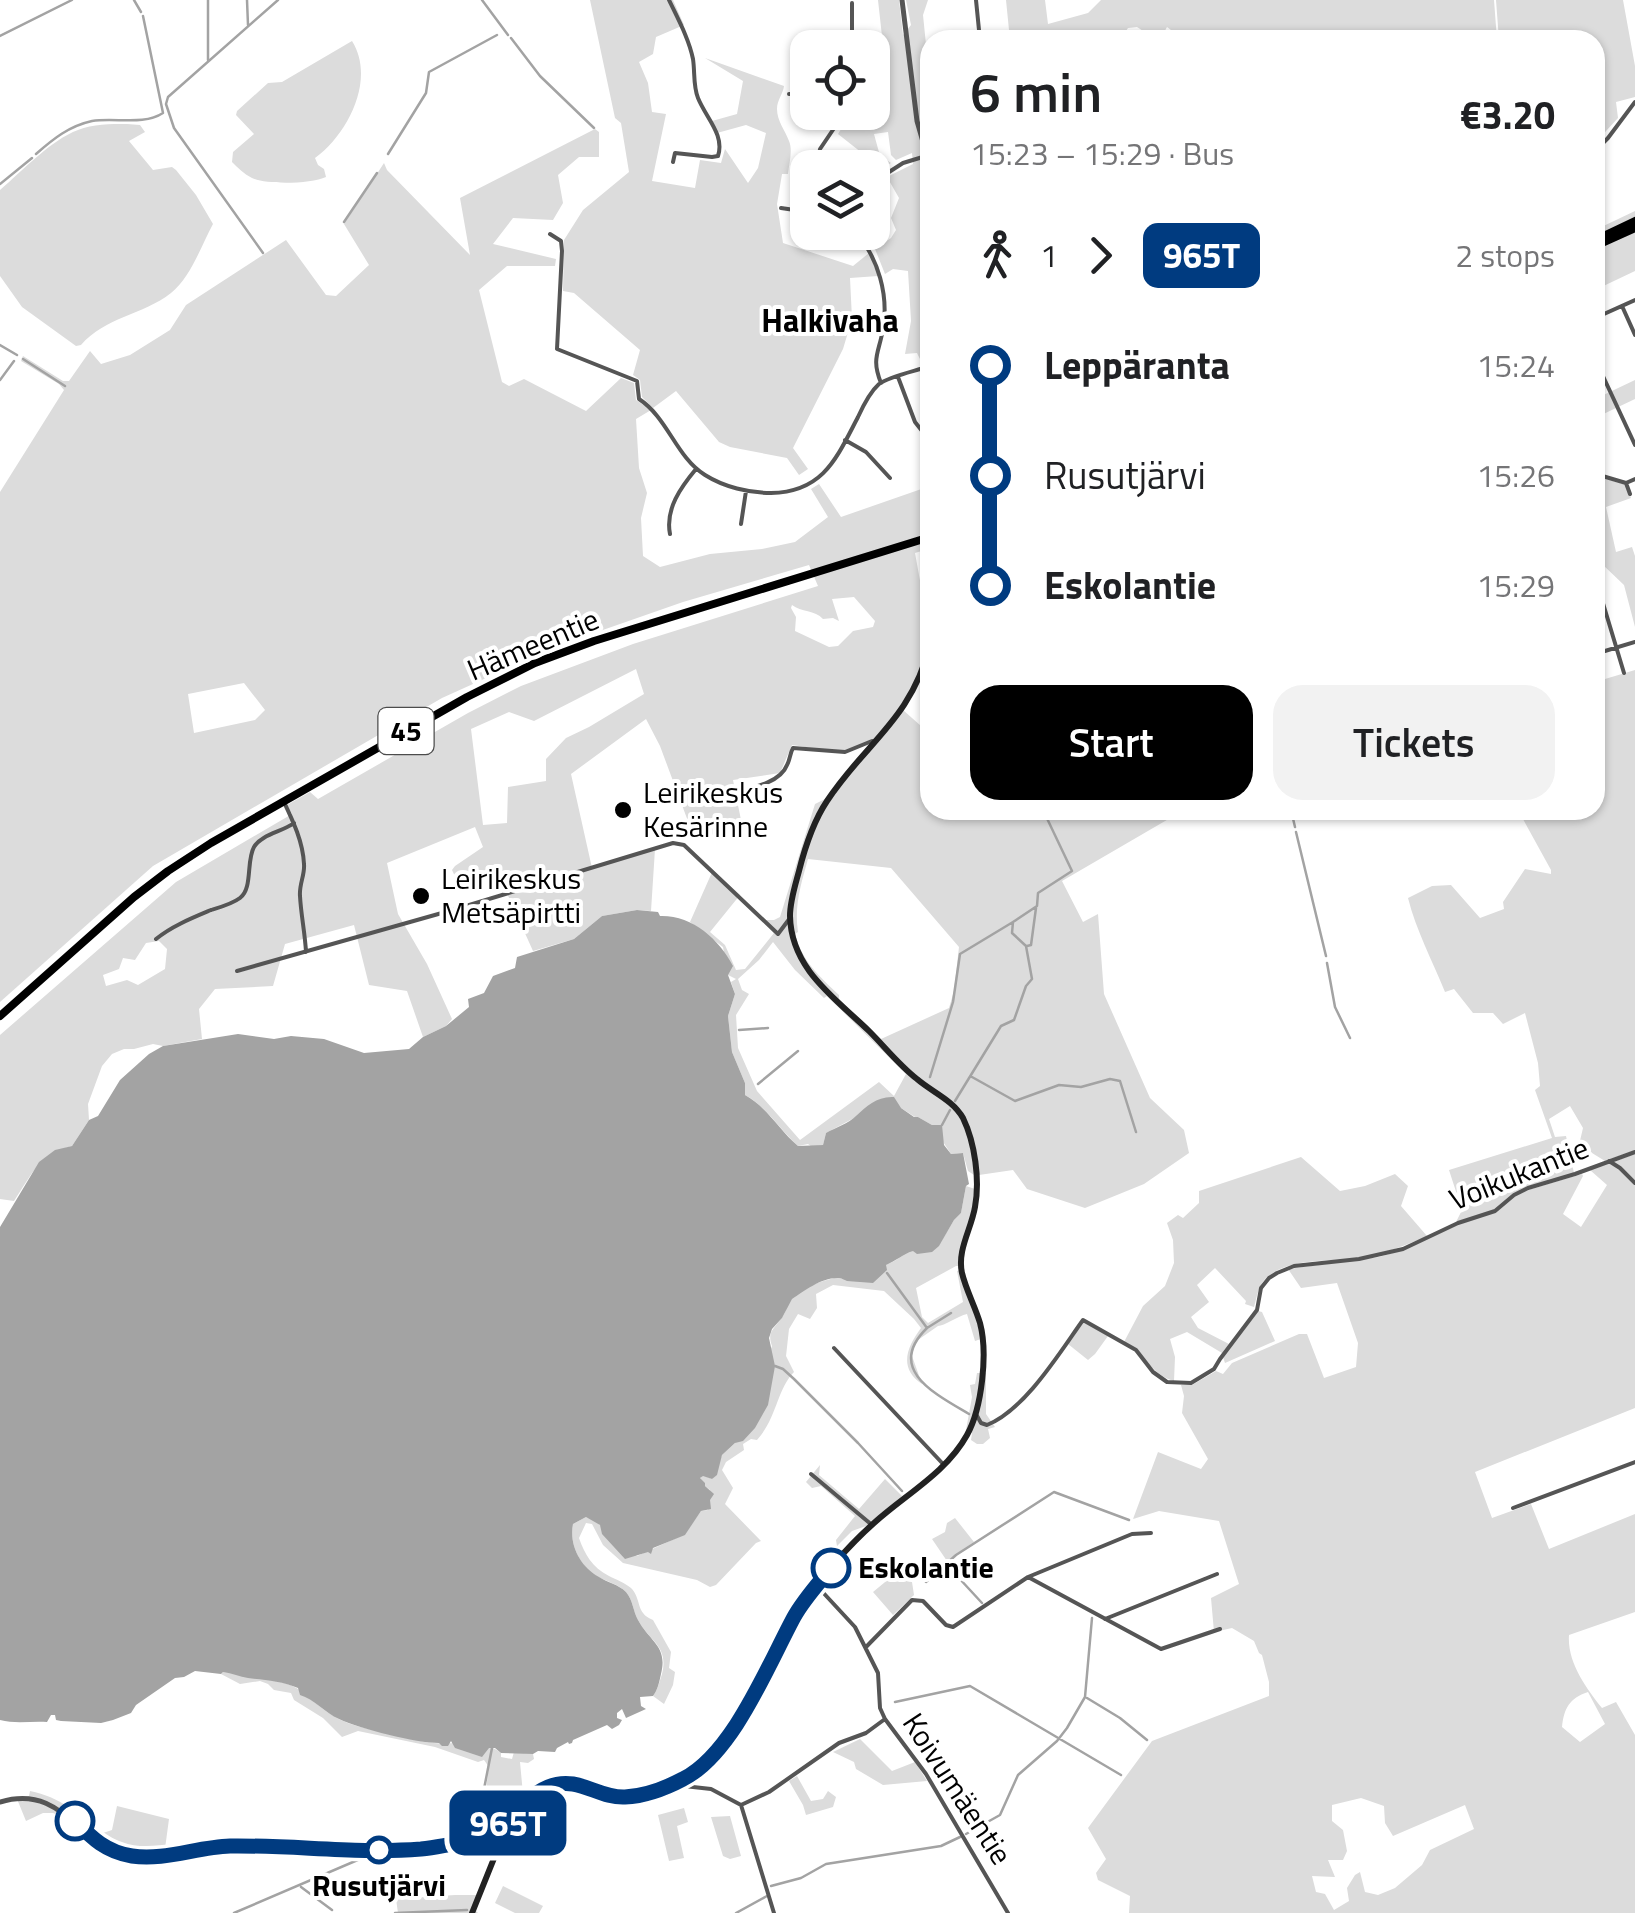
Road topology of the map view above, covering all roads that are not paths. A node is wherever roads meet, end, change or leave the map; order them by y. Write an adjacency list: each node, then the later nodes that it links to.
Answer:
1 (669, 0): 11 (street)
2 (902, 0): 8 (street)
3 (976, 0): 6 (street)
4 (852, 3): 5 (street)
5 (852, 30)
6 (979, 30)
7 (1635, 102): 9 (street)
8 (920, 133)
9 (1605, 141)
10 (920, 158): 12 (street)
11 (674, 162)
12 (890, 171)
13 (781, 208): 14 (street)
14 (790, 209)
15 (1635, 225): 17 (main road)
16 (550, 234): 30 (street)
17 (1605, 238)
18 (870, 250): 26 (street)
19 (1635, 300): 20 (street)
20 (1622, 306): 21 (street); 22 (street)
21 (1605, 314)
22 (1635, 335)
23 (920, 369): 24 (street)
24 (898, 377): 26 (street); 27 (street)
25 (1605, 380): 29 (street)
26 (881, 383): 28 (street)
27 (920, 428)
28 (845, 440): 32 (street); 35 (street)
29 (1635, 445)
30 (696, 469): 35 (street); 38 (street)
31 (1605, 477): 34 (street)
32 (890, 478)
33 (1635, 479): 34 (street)
34 (1626, 483): 36 (street)
35 (746, 491): 37 (street)
36 (1630, 494)
37 (741, 524)
38 (670, 534)
39 (920, 540): 48 (main road, Hämeentie / 45)
40 (1605, 610): 42 (street)
41 (1635, 642): 42 (street)
42 (1617, 648): 43 (street); 44 (street)
43 (1605, 651)
44 (1624, 673)
45 (920, 677): 46 (main road)
46 (877, 741): 47 (street); 50 (main road)
47 (740, 789)
48 (283, 802): 49 (street); 54 (main road, Hämeentie / 45)
49 (294, 824): 51 (street); 52 (street)
50 (790, 918): 52 (street); 59 (main road)
51 (156, 939)
52 (306, 952): 53 (street)
53 (237, 971)
54 (0, 1016)
55 (1635, 1152): 56 (street, Voikukantie)
56 (1609, 1162): 57 (street); 60 (street, Voikukantie)
57 (1635, 1183)
58 (834, 1348): 63 (street)
59 (976, 1414): 60 (street); 61 (main road)
60 (981, 1422): 61 (street)
61 (970, 1431): 63 (main road)
62 (1635, 1462): 65 (street)
63 (944, 1466): 66 (main road)
64 (811, 1474): 66 (street)
65 (1514, 1508)
66 (872, 1525): 70 (main road)
67 (1151, 1533): 69 (street)
68 (1217, 1574): 71 (street)
69 (1028, 1577): 71 (street); 73 (street)
70 (816, 1586): 73 (street, Koivumäentie); 75 (main road)
71 (1105, 1620): 72 (street)
72 (1220, 1629)
73 (866, 1648): 74 (street, Koivumäentie)
74 (886, 1719): 77 (street); 83 (street, Koivumäentie)
75 (681, 1780): 77 (street); 78 (main road)
76 (0, 1802): 79 (street)
77 (741, 1805): 82 (street)
78 (504, 1834): 79 (street); 80 (main road)
79 (480, 1841): 80 (street)
80 (499, 1847): 81 (main road)
81 (472, 1913)
82 (774, 1913)
83 (1008, 1913)

